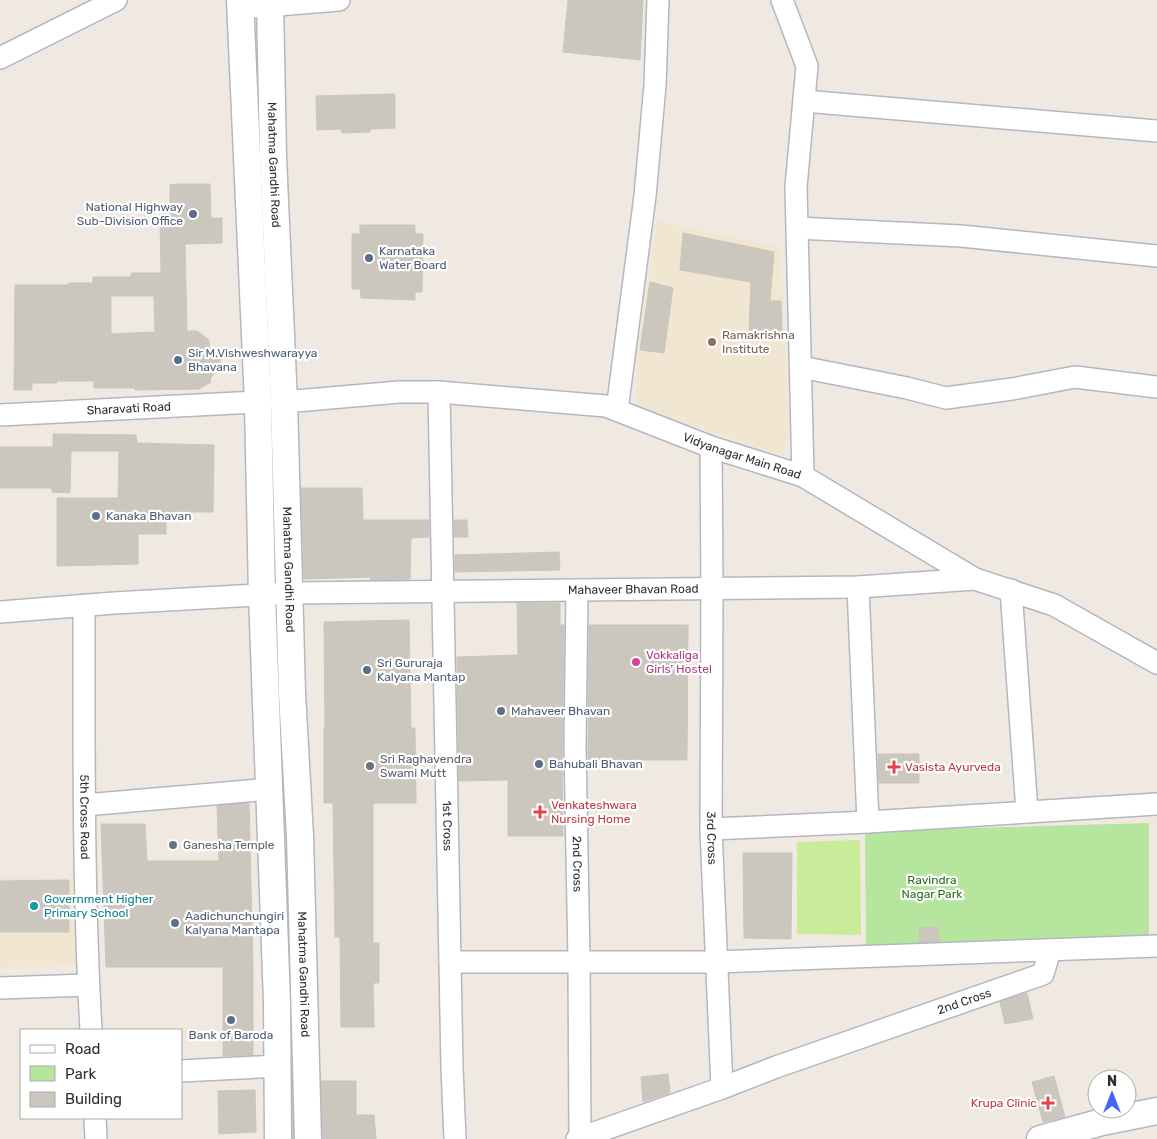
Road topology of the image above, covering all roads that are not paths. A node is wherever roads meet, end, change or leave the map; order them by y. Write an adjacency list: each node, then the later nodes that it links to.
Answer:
1 (116, 0): 7 (street)
2 (339, 0): 5 (street)
3 (658, 0): 17 (street)
4 (782, 0): 8 (street)
5 (270, 2): 6 (street); 16 (street, Mahatma Gandhi Road)
6 (240, 4): 15 (street, Mahatma Gandhi Road)
7 (0, 58)
8 (804, 101): 9 (street); 10 (street)
9 (1157, 131)
10 (797, 228): 11 (street); 12 (street)
11 (1157, 256)
12 (801, 368): 13 (street); 20 (street)
13 (1157, 387)
14 (439, 392): 16 (street, Vidyanagar Main Road); 17 (street, Vidyanagar Main Road); 26 (street, 1st Cross)
15 (258, 402): 16 (street); 18 (street, Sharavati Road); 28 (street, Mahatma Gandhi Road)
16 (284, 402): 27 (street, Mahatma Gandhi Road)
17 (617, 410): 19 (street, Vidyanagar Main Road)
18 (0, 415)
19 (711, 447): 20 (street, Vidyanagar Main Road); 23 (street, 3rd Cross)
20 (804, 476): 21 (street, Vidyanagar Main Road)
21 (975, 579): 22 (street, Mahaveer Bhavan Road); 25 (street, Vidyanagar Main Road)
22 (858, 587): 23 (street, Mahaveer Bhavan Road); 36 (street)
23 (712, 588): 24 (street, Mahaveer Bhavan Road); 37 (street, 3rd Cross)
24 (577, 590): 26 (street, Mahaveer Bhavan Road); 42 (street, 2nd Cross)
25 (1011, 590): 31 (street, Vidyanagar Main Road); 35 (street)
26 (442, 592): 27 (street, Mahaveer Bhavan Road); 43 (street, 1st Cross)
27 (290, 593): 28 (street, Mahaveer Bhavan Road); 39 (street, Mahatma Gandhi Road)
28 (262, 594): 29 (street, Mahaveer Bhavan Road); 32 (street, Mahatma Gandhi Road)
29 (84, 605): 30 (street, Mahaveer Bhavan Road); 34 (street, 5th Cross Road)
30 (0, 612)
31 (1157, 663)
32 (270, 789): 34 (street); 38 (street, Mahatma Gandhi Road)
33 (1157, 804): 35 (street)
34 (85, 805): 45 (street, 5th Cross Road)
35 (1027, 811): 36 (street)
36 (868, 822): 37 (street)
37 (711, 829): 44 (street, 3rd Cross)
38 (272, 867): 39 (street); 48 (street, Mahatma Gandhi Road)
39 (300, 868): 56 (street, Mahatma Gandhi Road)
40 (1157, 946): 41 (street)
41 (1050, 950): 44 (street); 50 (street, 2nd Cross)
42 (580, 961): 43 (street); 44 (street); 58 (street, 2nd Cross)
43 (450, 962): 57 (street, 1st Cross)
44 (716, 962): 50 (street, 3rd Cross)
45 (88, 985): 46 (street); 47 (street, 5th Cross Road)
46 (0, 988)
47 (91, 1029)
48 (278, 1066): 49 (street); 55 (street, Mahatma Gandhi Road)
49 (182, 1071)
50 (722, 1088): 58 (street, 2nd Cross)
51 (1157, 1111): 53 (street)
52 (95, 1119): 54 (street)
53 (1046, 1138)
54 (96, 1139)
55 (278, 1139)
56 (308, 1139)
57 (455, 1139)
58 (579, 1139)

